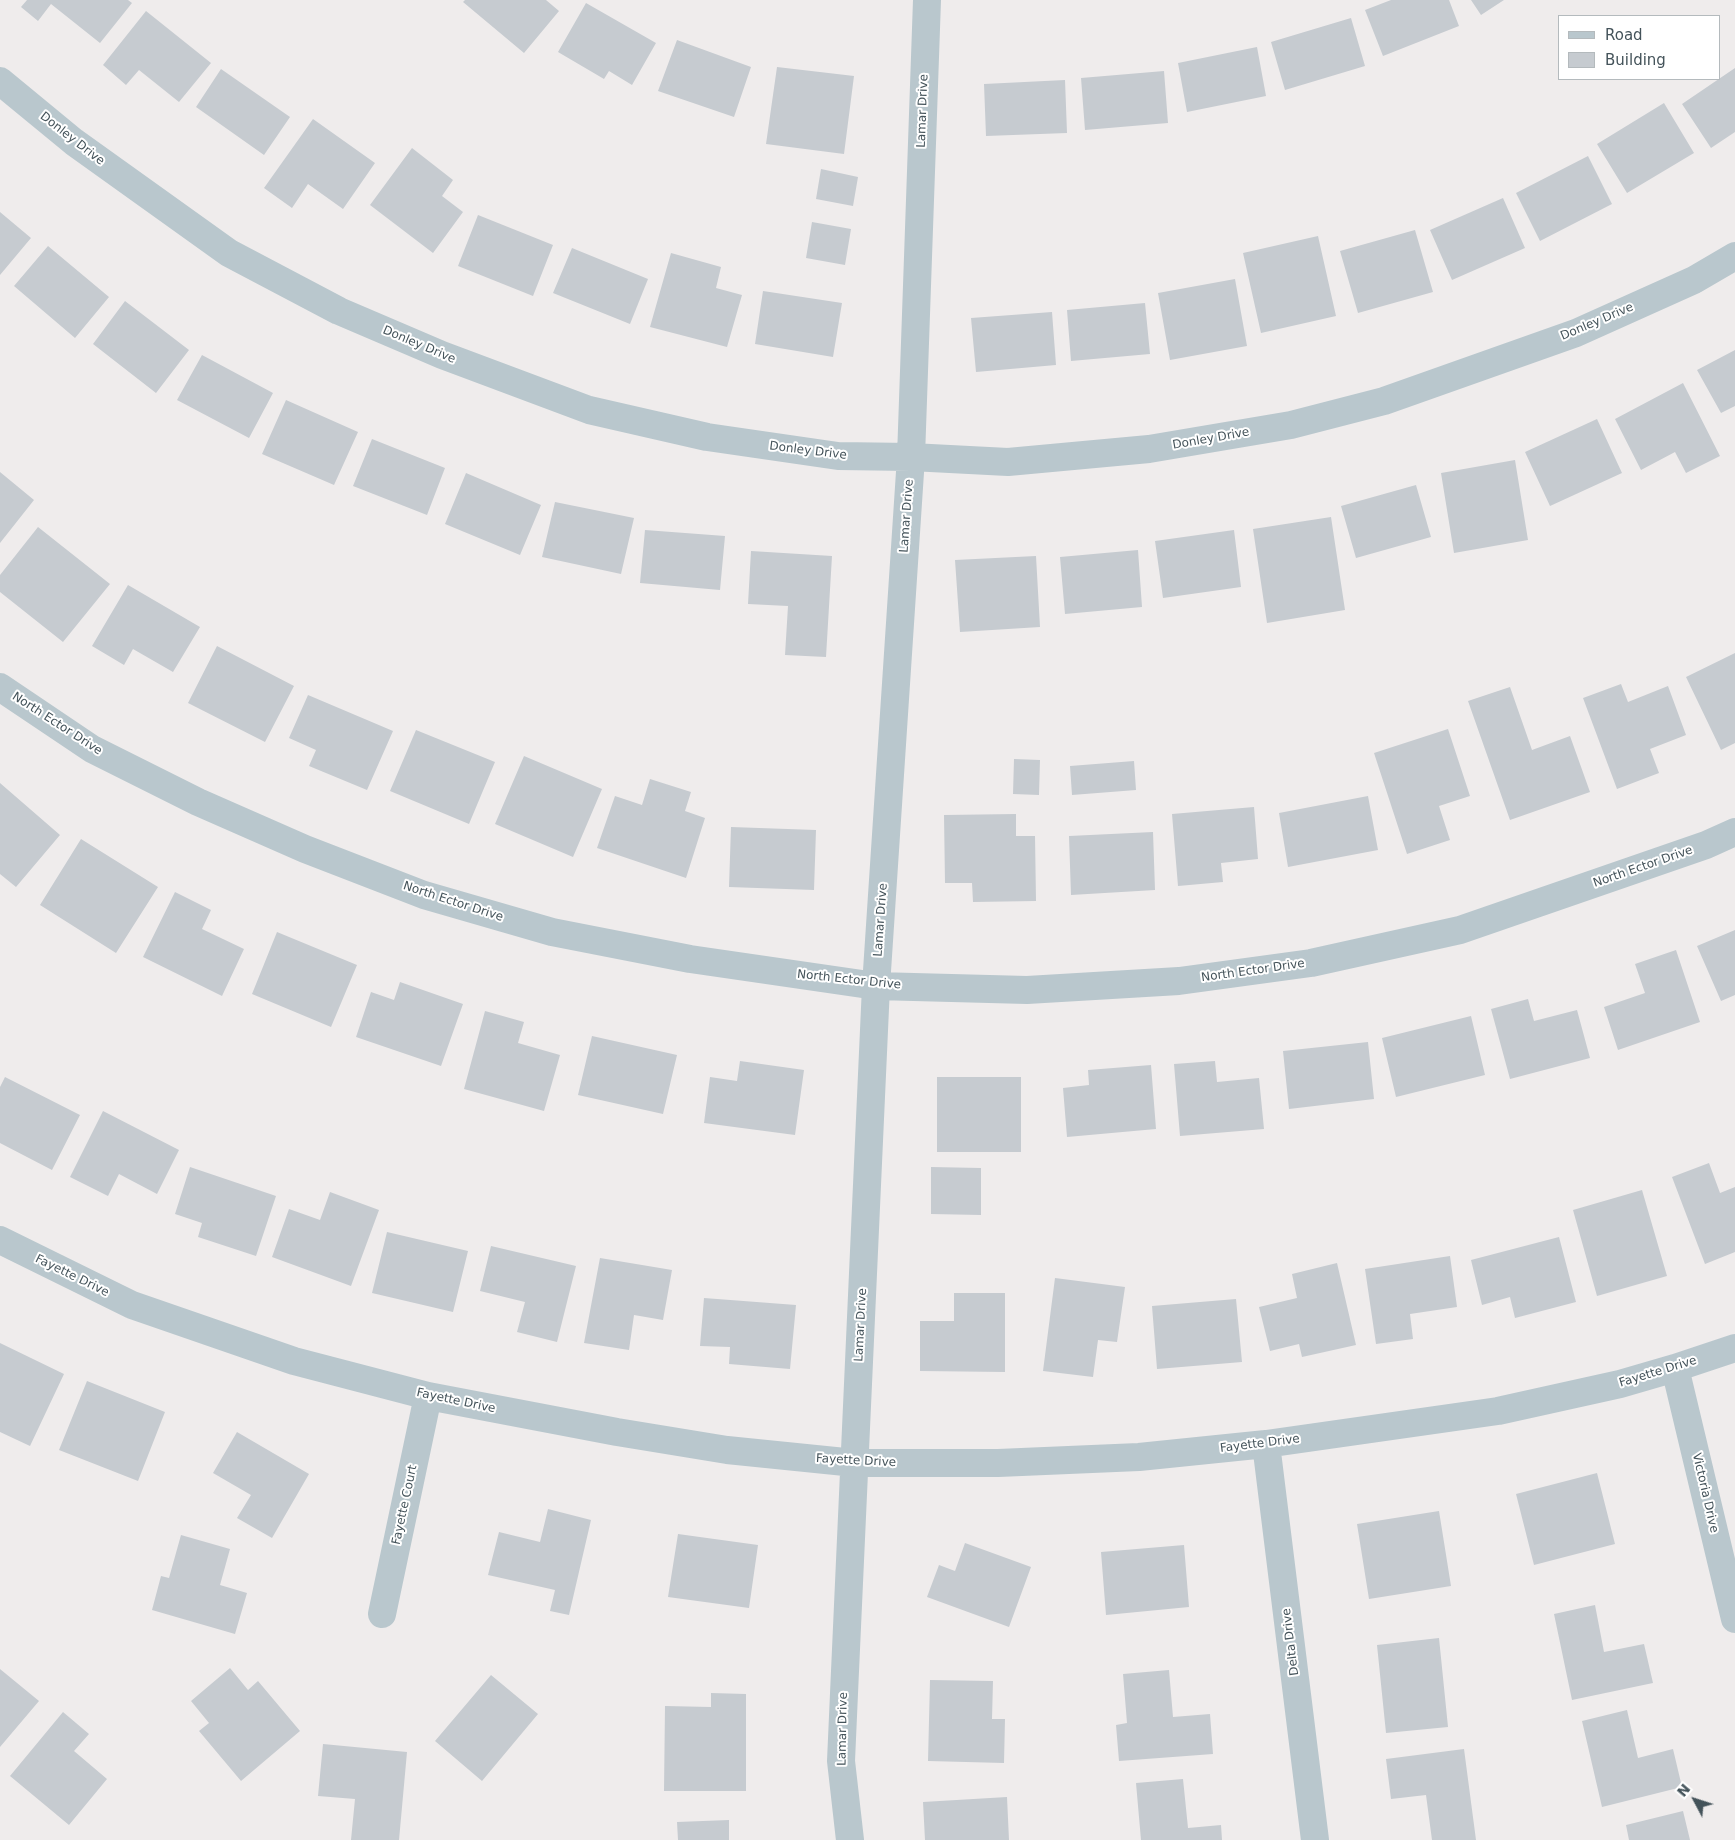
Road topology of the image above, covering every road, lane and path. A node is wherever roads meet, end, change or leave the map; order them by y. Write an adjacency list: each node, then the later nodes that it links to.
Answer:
1 (927, 0): 4 (street, Lamar Drive)
2 (0, 81): 4 (street, Donley Drive)
3 (1735, 256): 4 (street, Donley Drive)
4 (911, 457): 7 (street, Lamar Drive)
5 (0, 687): 7 (street, North Ector Drive)
6 (1735, 832): 7 (street, North Ector Drive)
7 (876, 986): 13 (street, Lamar Drive)
8 (0, 1240): 11 (street, Fayette Drive)
9 (1735, 1348): 10 (street, Fayette Drive)
10 (1675, 1368): 12 (street, Fayette Drive); 15 (street, Victoria Drive)
11 (428, 1396): 13 (street, Fayette Drive); 14 (street, Fayette Court)
12 (1266, 1444): 13 (street, Fayette Drive); 17 (street, Delta Drive)
13 (855, 1463): 16 (street, Lamar Drive)
14 (382, 1614)
15 (1735, 1619)
16 (850, 1840)
17 (1315, 1840)

